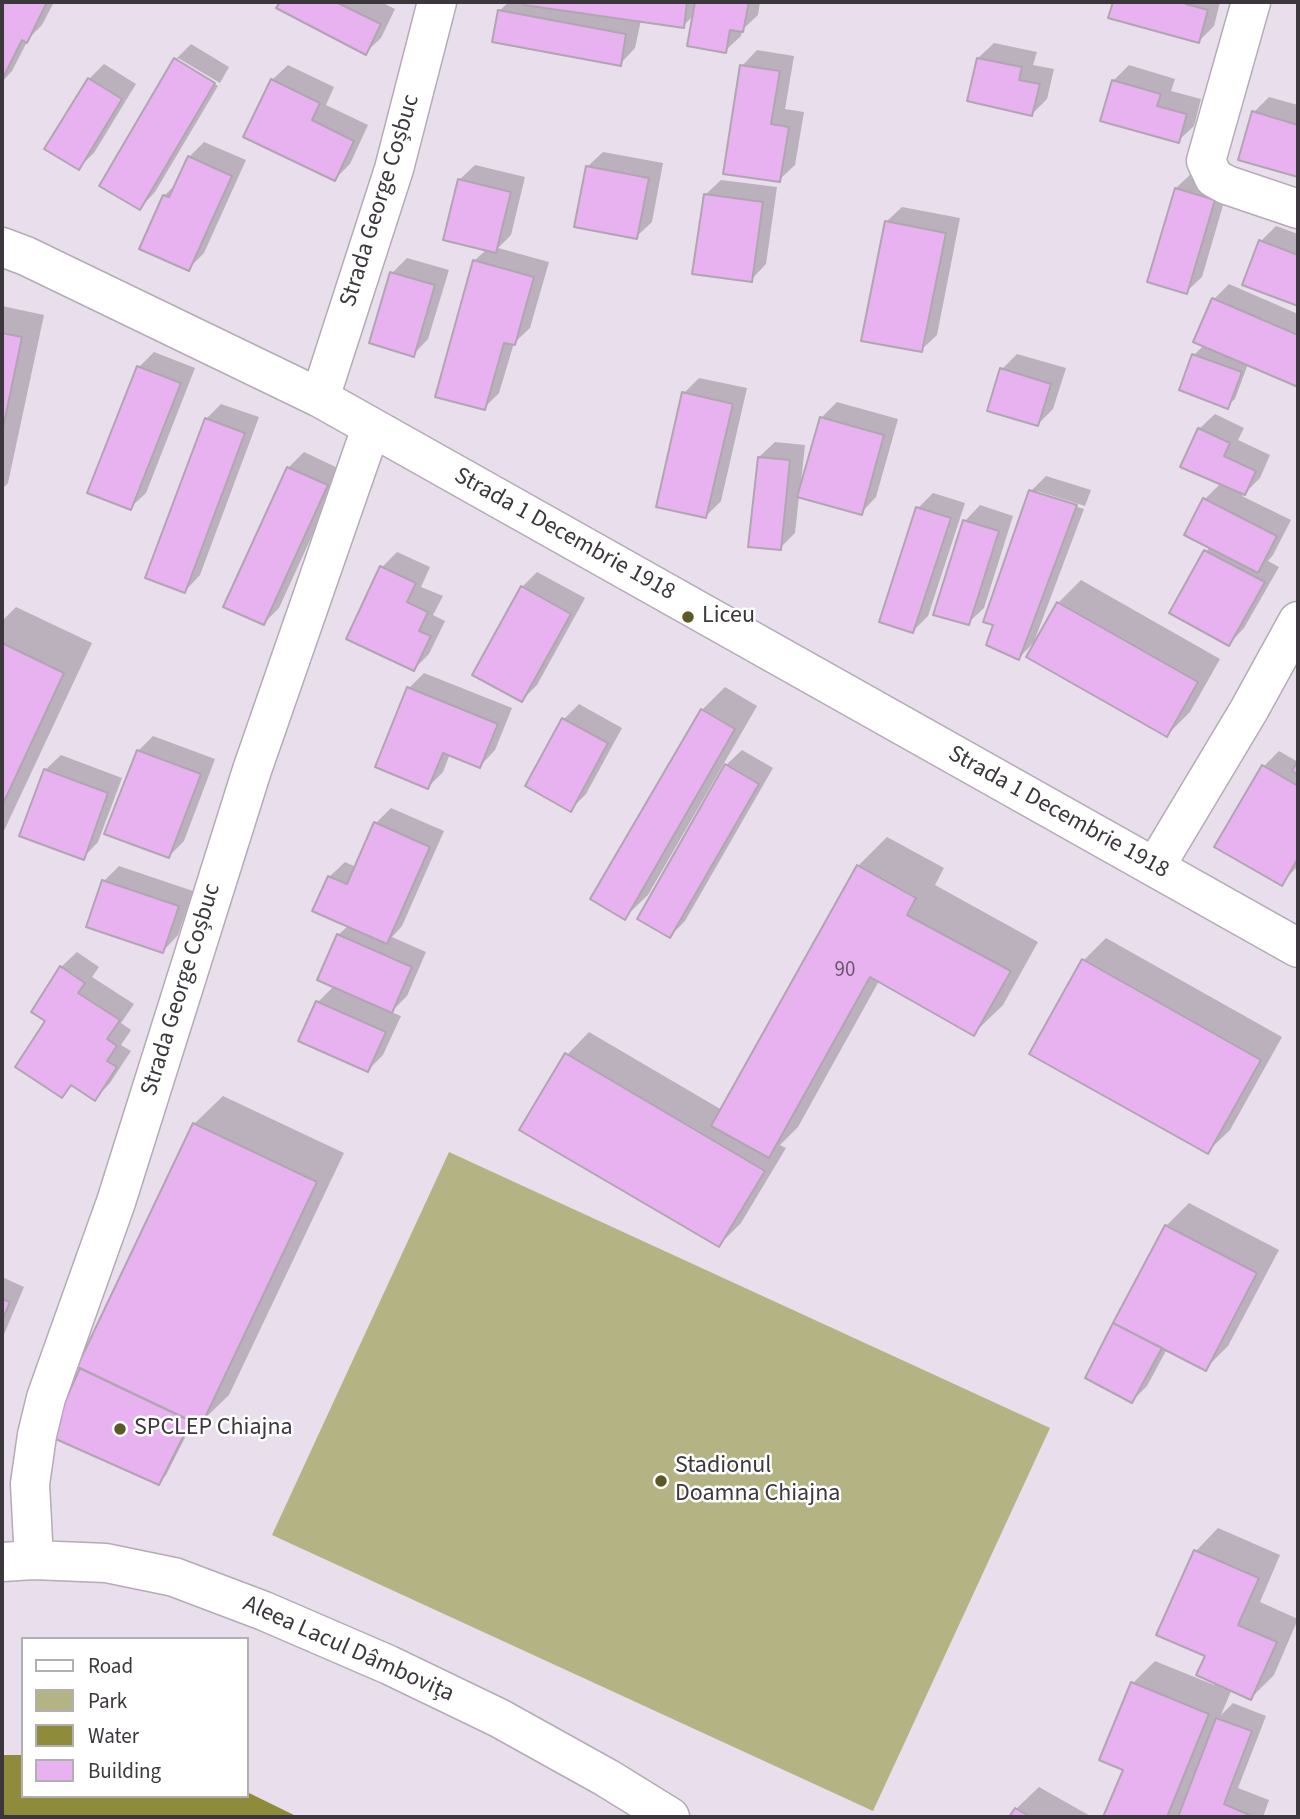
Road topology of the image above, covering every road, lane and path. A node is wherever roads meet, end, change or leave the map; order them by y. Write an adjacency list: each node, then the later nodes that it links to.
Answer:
1 (437, 2): 5 (street, Strada George Coșbuc)
2 (1251, 2): 3 (street)
3 (1298, 209)
4 (2, 247): 5 (street, Strada 1 Decembrie 1918)
5 (320, 398): 6 (street, Strada 1 Decembrie 1918)
6 (371, 428): 8 (street, Strada 1 Decembrie 1918); 10 (street, Strada George Coșbuc)
7 (1298, 621): 8 (street)
8 (1155, 867): 9 (street, Strada 1 Decembrie 1918)
9 (1298, 948)
10 (18, 1561): 11 (street, Aleea Lacul Dâmbovița)
11 (670, 1817)

